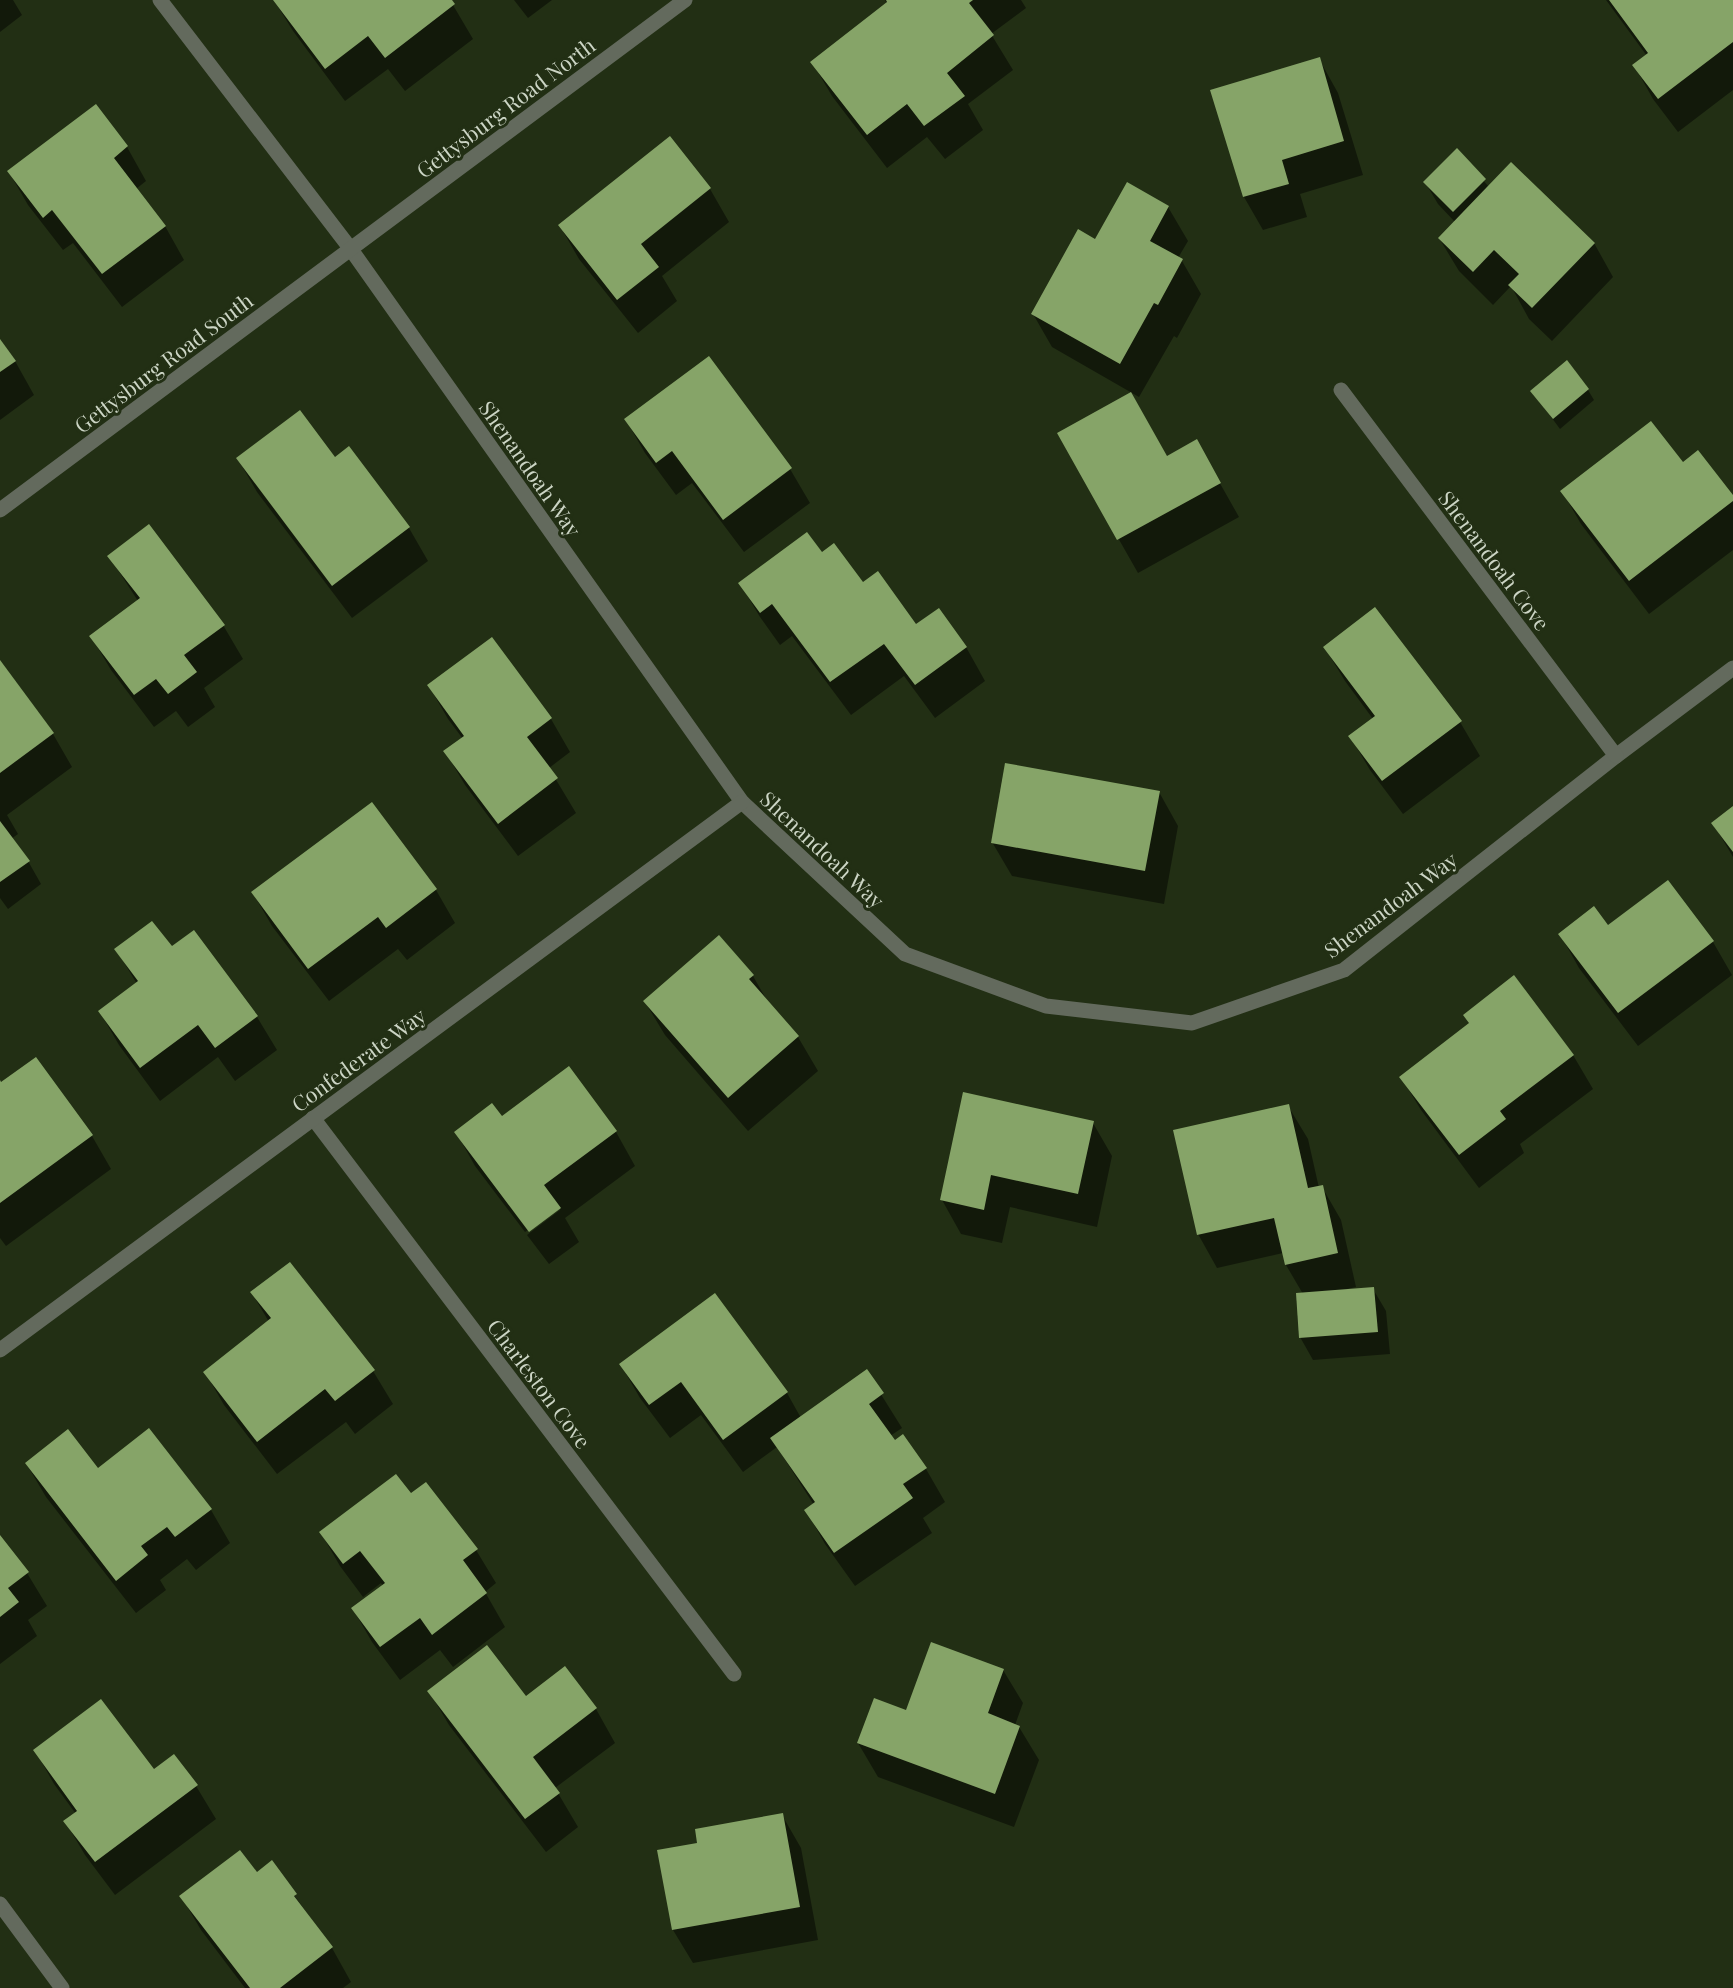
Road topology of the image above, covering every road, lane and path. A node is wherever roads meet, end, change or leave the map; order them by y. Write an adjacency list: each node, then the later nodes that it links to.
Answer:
1 (160, 0): 3 (street, Shenandoah Way)
2 (684, 0): 3 (street, Gettysburg Road North)
3 (351, 248): 5 (street, Gettysburg Road South); 8 (street, Shenandoah Way)
4 (1341, 390): 7 (street, Shenandoah Cove)
5 (0, 510)
6 (1733, 668): 7 (street, Shenandoah Way)
7 (1616, 756): 8 (street, Shenandoah Way)
8 (742, 802): 9 (street, Confederate Way)
9 (313, 1118): 10 (street, Confederate Way); 11 (street, Charleston Cove)
10 (0, 1350)
11 (734, 1674)
12 (0, 1904): 13 (street)
13 (62, 1988)

